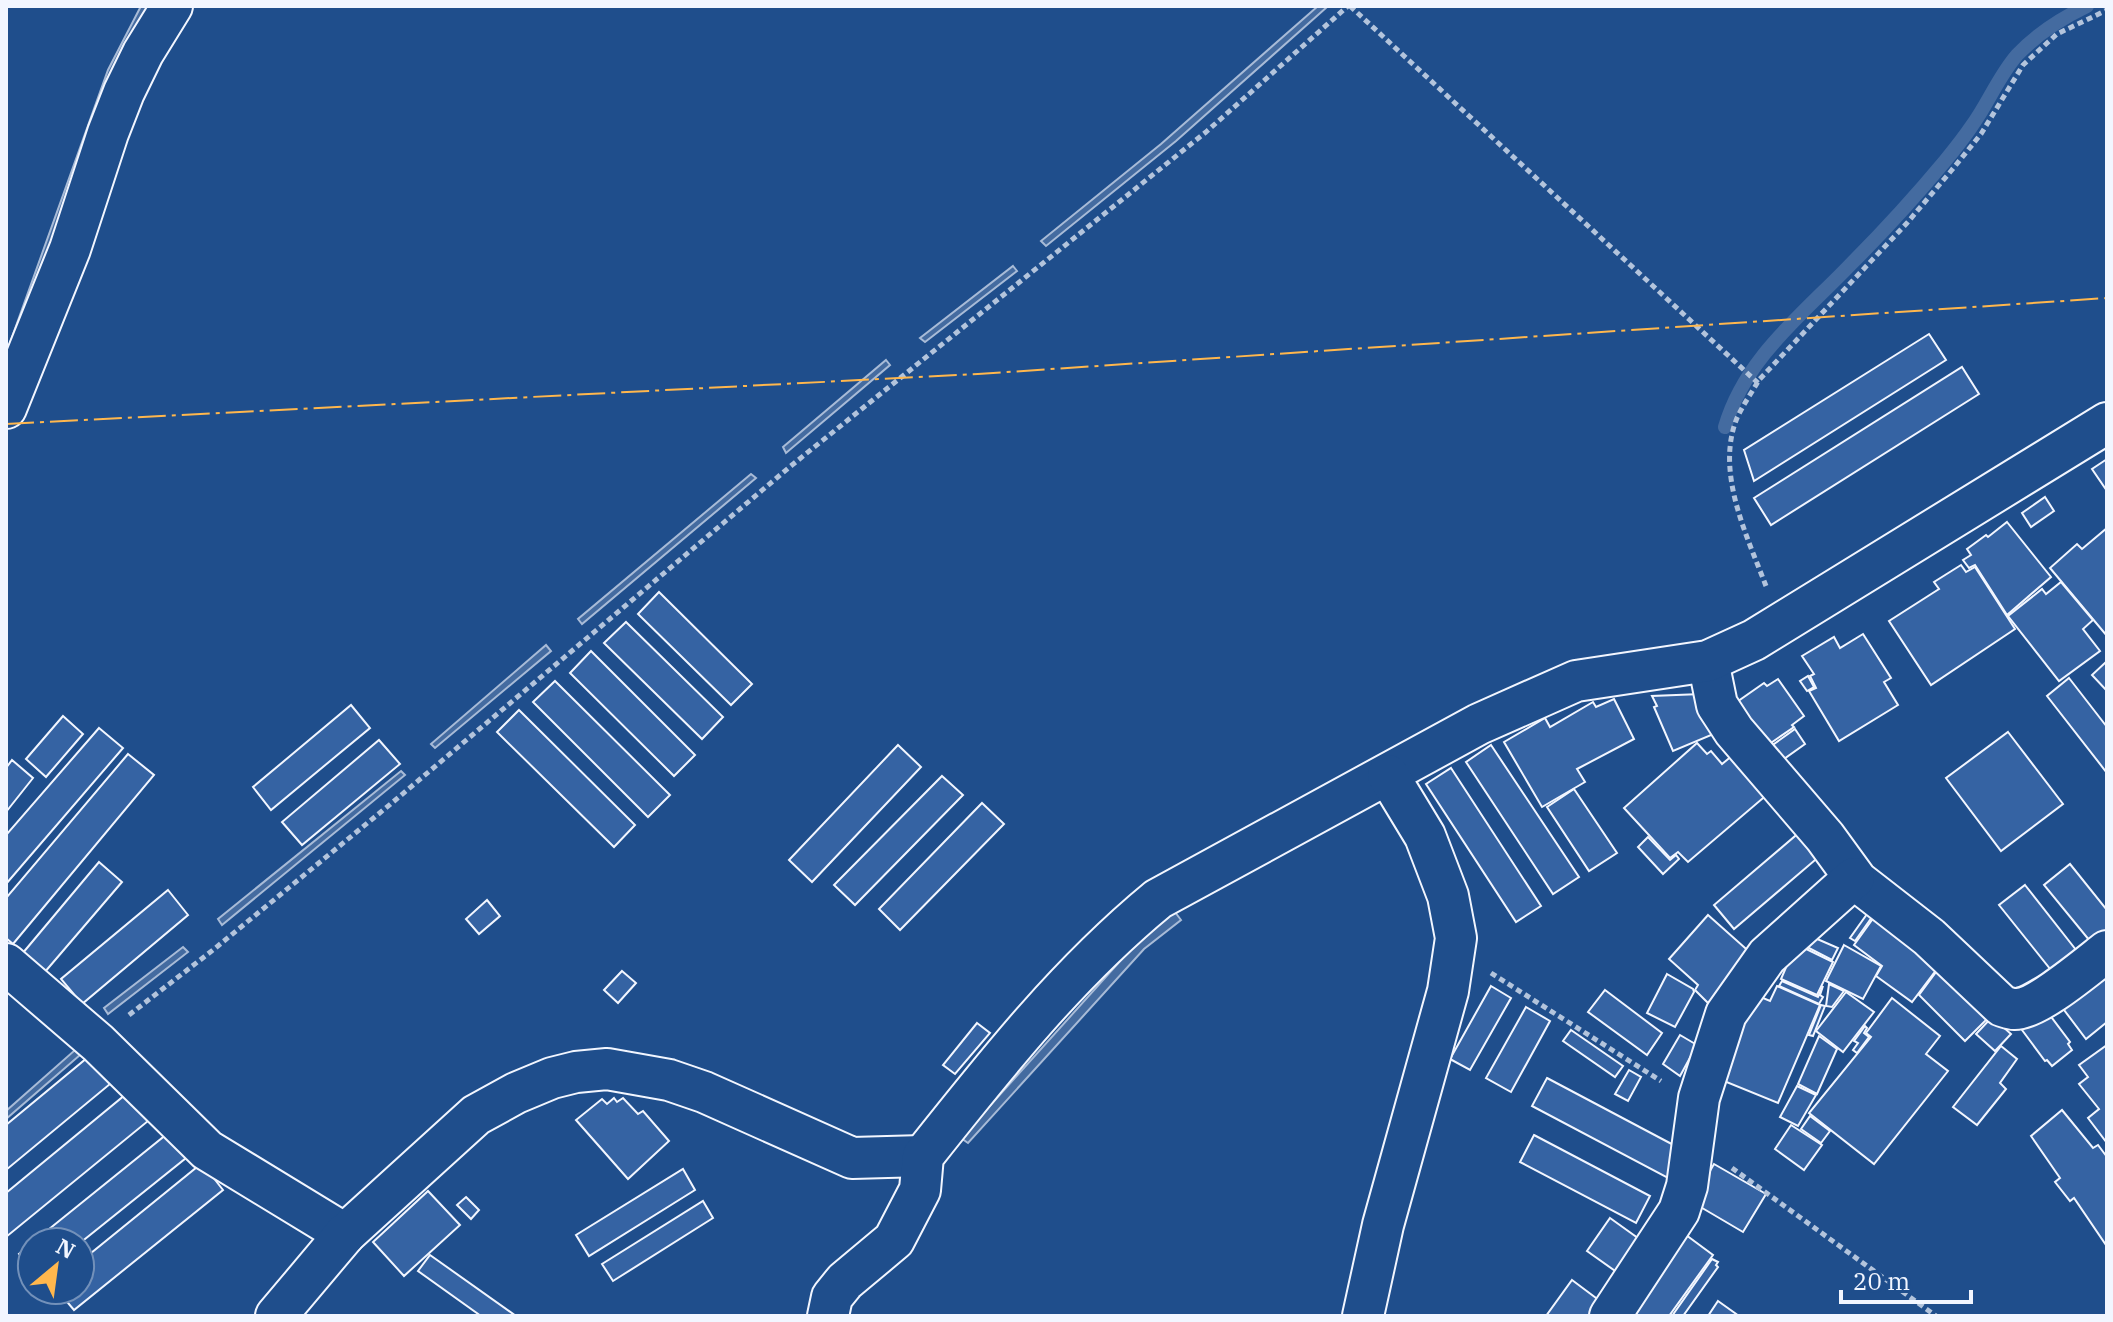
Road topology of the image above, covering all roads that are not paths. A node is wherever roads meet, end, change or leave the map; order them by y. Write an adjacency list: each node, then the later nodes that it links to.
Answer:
1 (172, 6): 2 (street)
2 (6, 408)
3 (2107, 423): 4 (street)
4 (1708, 661): 5 (street); 6 (street)
5 (1388, 775): 9 (street); 13 (street)
6 (1854, 878): 7 (street); 14 (street)
7 (2107, 951)
8 (6, 964): 10 (street)
9 (923, 1156): 10 (street); 12 (street)
10 (345, 1234): 11 (street)
11 (276, 1316)
12 (828, 1316)
13 (1363, 1316)
14 (1610, 1316)

